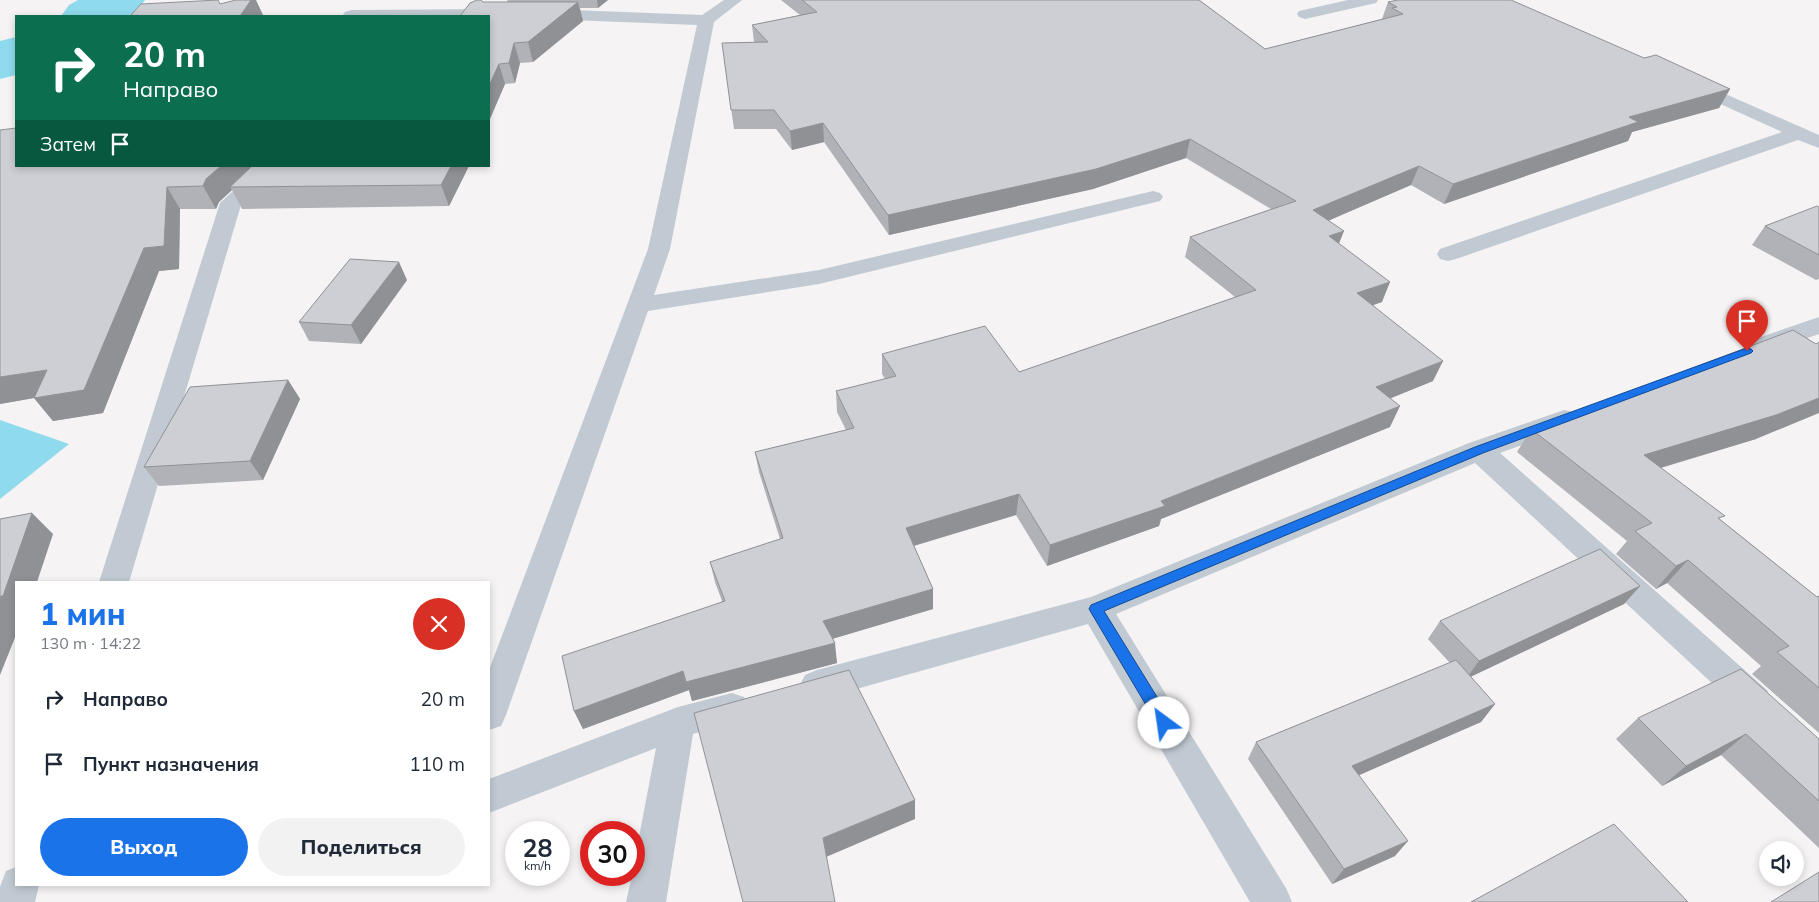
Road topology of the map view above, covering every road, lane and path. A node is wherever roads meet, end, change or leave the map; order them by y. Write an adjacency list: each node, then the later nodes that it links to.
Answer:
1 (734, 0): 7 (street)
2 (1370, 0): 6 (street)
3 (351, 10): 4 (street)
4 (510, 14)
5 (530, 14): 7 (street)
6 (1305, 14)
7 (706, 20): 14 (street)
8 (1672, 76): 9 (street)
9 (1798, 133): 10 (street); 13 (street)
10 (1819, 142)
11 (271, 167): 19 (street)
12 (1153, 197): 14 (street)
13 (1448, 254)
14 (638, 305): 23 (street)
15 (1819, 325): 16 (street)
16 (1736, 355)
17 (1589, 409): 18 (street)
18 (1479, 450): 20 (street); 24 (street)
19 (114, 581)
20 (1096, 609): 21 (street); 30 (street)
21 (792, 692)
22 (754, 702): 25 (street)
23 (490, 712)
24 (1775, 718)
25 (678, 723): 26 (street); 29 (street)
26 (490, 796)
27 (20, 886): 28 (street)
28 (15, 902)
29 (646, 902)
30 (1272, 902)

